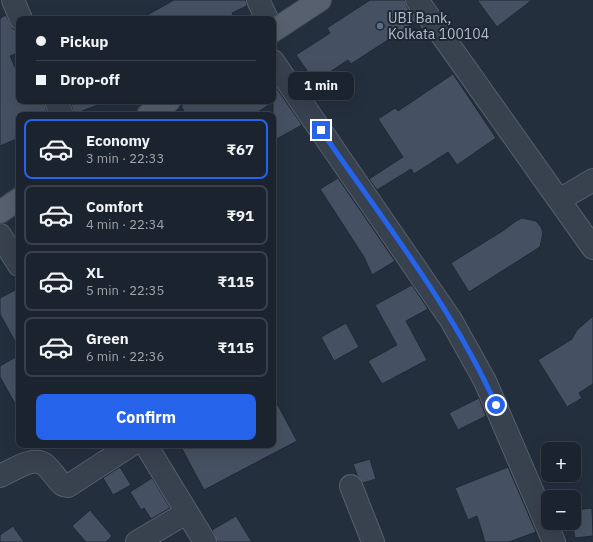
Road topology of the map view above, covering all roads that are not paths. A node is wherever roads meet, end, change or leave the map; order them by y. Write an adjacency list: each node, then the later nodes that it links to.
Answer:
1 (13, 0): 5 (street)
2 (258, 0): 6 (street)
3 (320, 0): 7 (main road)
4 (417, 0): 12 (street)
5 (20, 16)
6 (266, 16)
7 (276, 29)
8 (276, 65): 26 (street)
9 (164, 104): 10 (main road)
10 (152, 112)
11 (593, 180): 12 (street)
12 (559, 200): 16 (street)
13 (16, 202): 14 (main road)
14 (0, 212)
15 (0, 235): 17 (street)
16 (593, 248)
17 (16, 260)
18 (126, 448): 20 (street)
19 (148, 448): 22 (street)
20 (0, 476)
21 (350, 486): 25 (street)
22 (186, 513): 23 (street); 24 (street)
23 (138, 542)
24 (205, 542)
25 (373, 542)
26 (554, 542)

